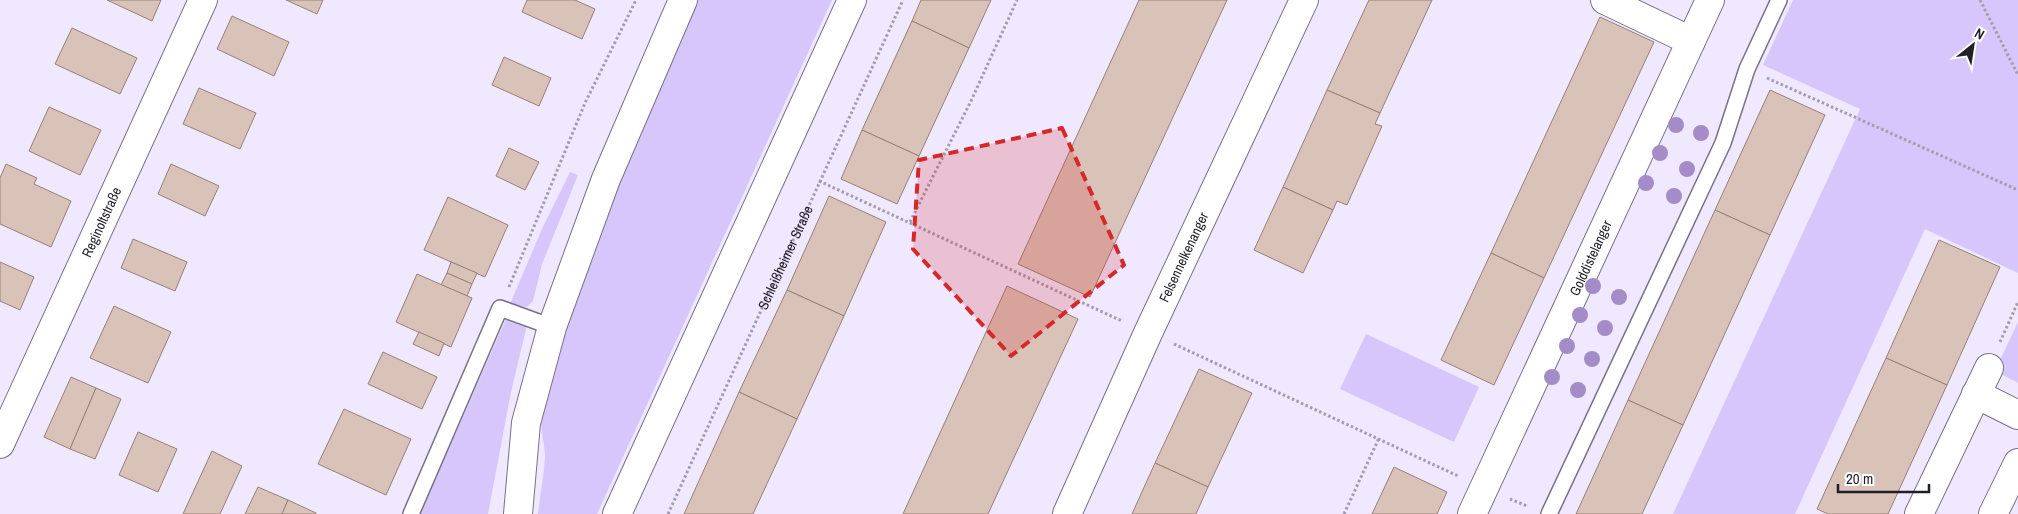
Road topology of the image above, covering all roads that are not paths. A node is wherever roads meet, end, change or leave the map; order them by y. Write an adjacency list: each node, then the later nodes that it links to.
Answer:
1 (203, 0): 13 (street, Reginoltstraße)
2 (683, 0): 9 (street)
3 (852, 0): 17 (street)
4 (1304, 0): 18 (street, Felsennelkenanger)
5 (1605, 0): 8 (street)
6 (1710, 0): 8 (street, Golddistelanger)
7 (1779, 0): 20 (lane)
8 (1691, 42): 19 (street, Golddistelanger)
9 (552, 327): 15 (lane); 16 (street)
10 (1989, 368): 11 (street)
11 (1976, 394): 12 (street); 21 (street)
12 (2018, 415)
13 (0, 444)
14 (2018, 463): 22 (street)
15 (411, 514)
16 (518, 514)
17 (617, 514)
18 (1067, 514)
19 (1472, 514)
20 (1549, 514)
21 (1919, 514)
22 (1993, 514)

